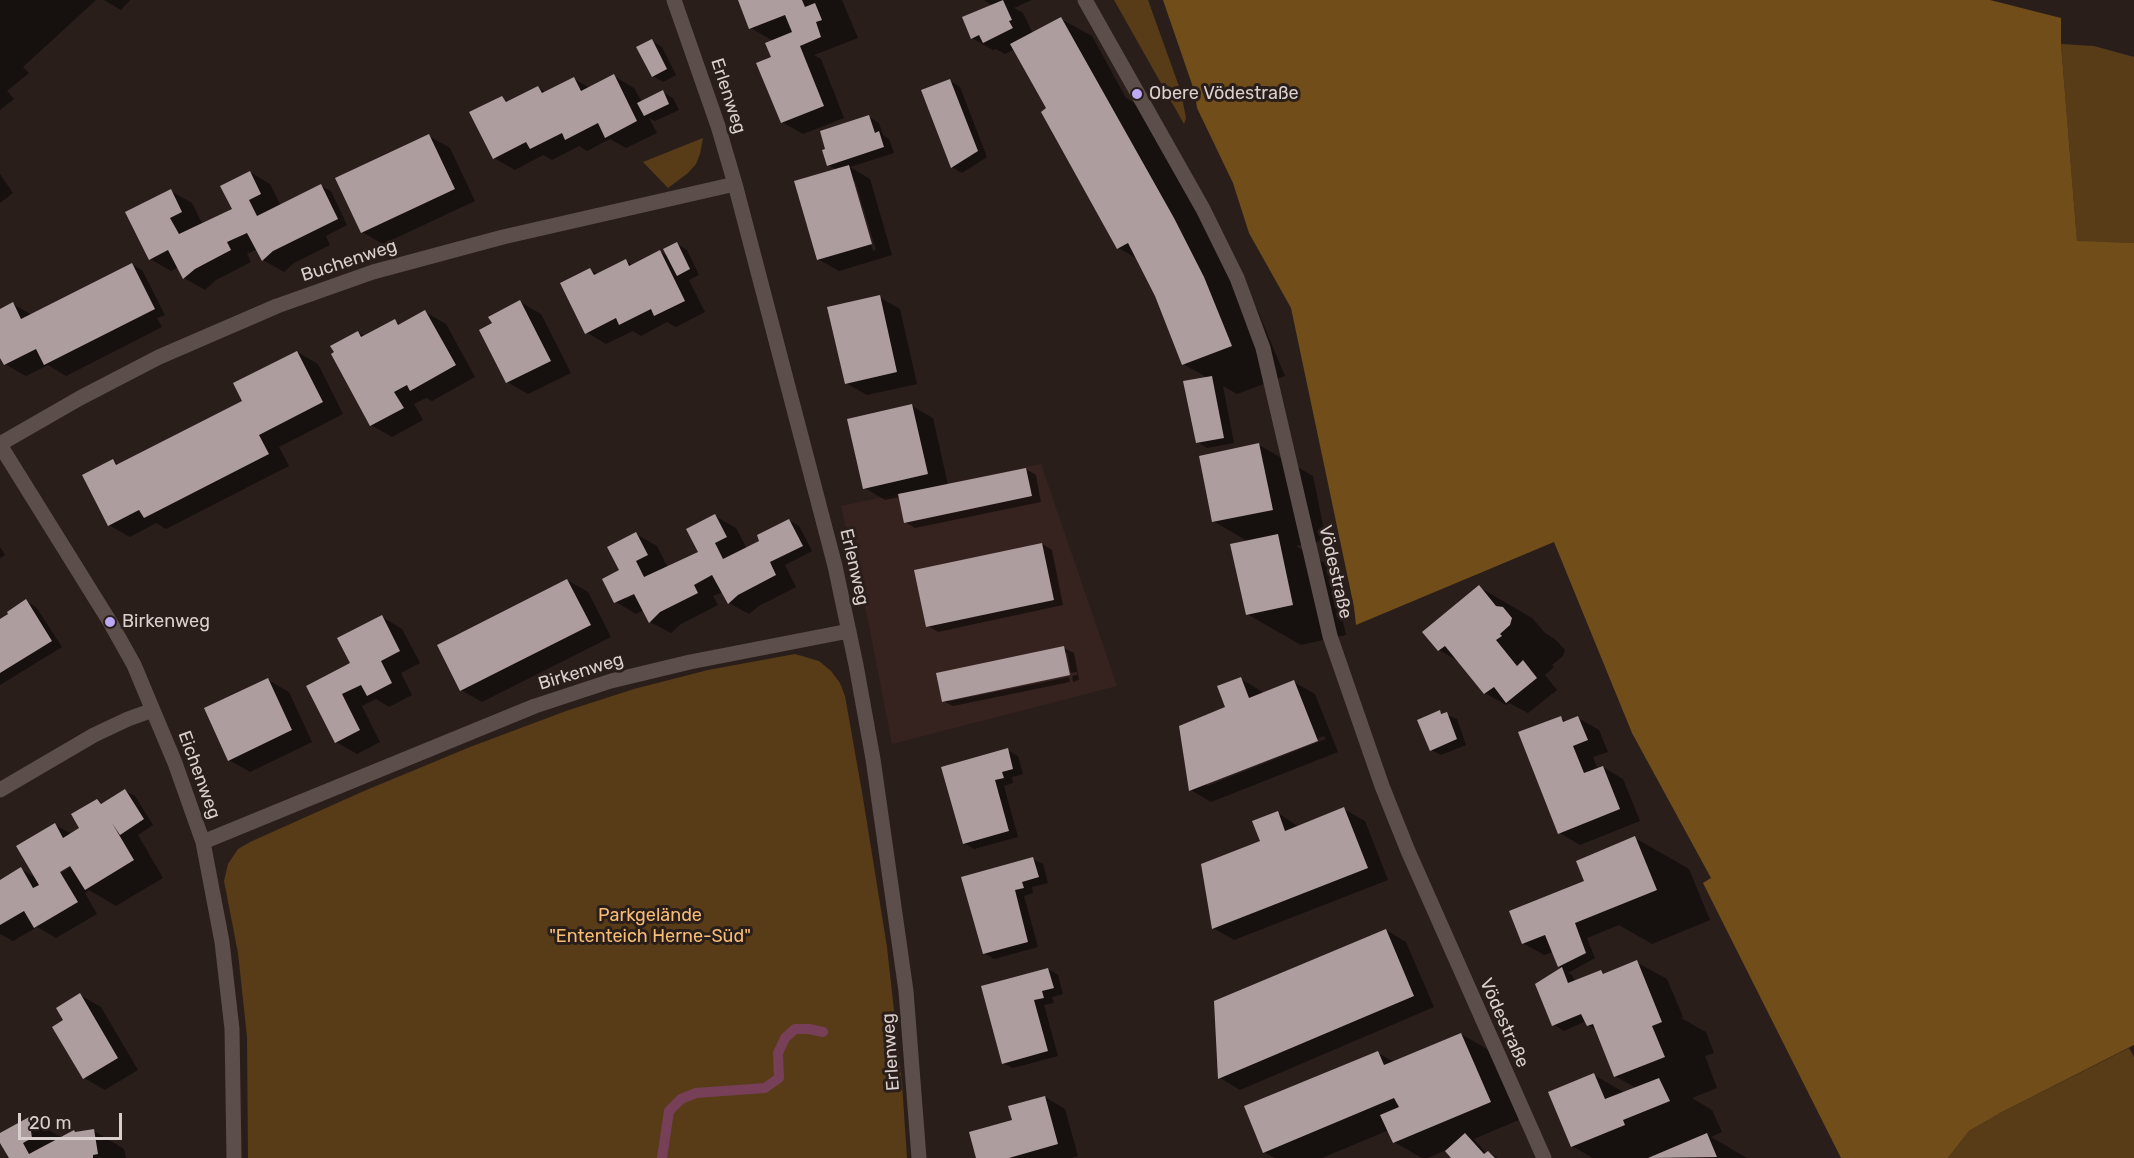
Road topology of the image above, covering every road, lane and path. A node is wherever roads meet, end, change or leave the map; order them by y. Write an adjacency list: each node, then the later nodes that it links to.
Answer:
1 (674, 0): 3 (street, Erlenweg)
2 (1086, 0): 11 (street, Vödestraße)
3 (735, 184): 4 (street, Buchenweg); 5 (street, Erlenweg)
4 (0, 444): 6 (street, Eichenweg)
5 (849, 632): 8 (street, Birkenweg); 10 (street, Erlenweg)
6 (153, 710): 7 (street); 8 (street, Eichenweg)
7 (0, 790)
8 (202, 842): 9 (street, Eichenweg)
9 (234, 1158)
10 (919, 1158)
11 (1544, 1158)

